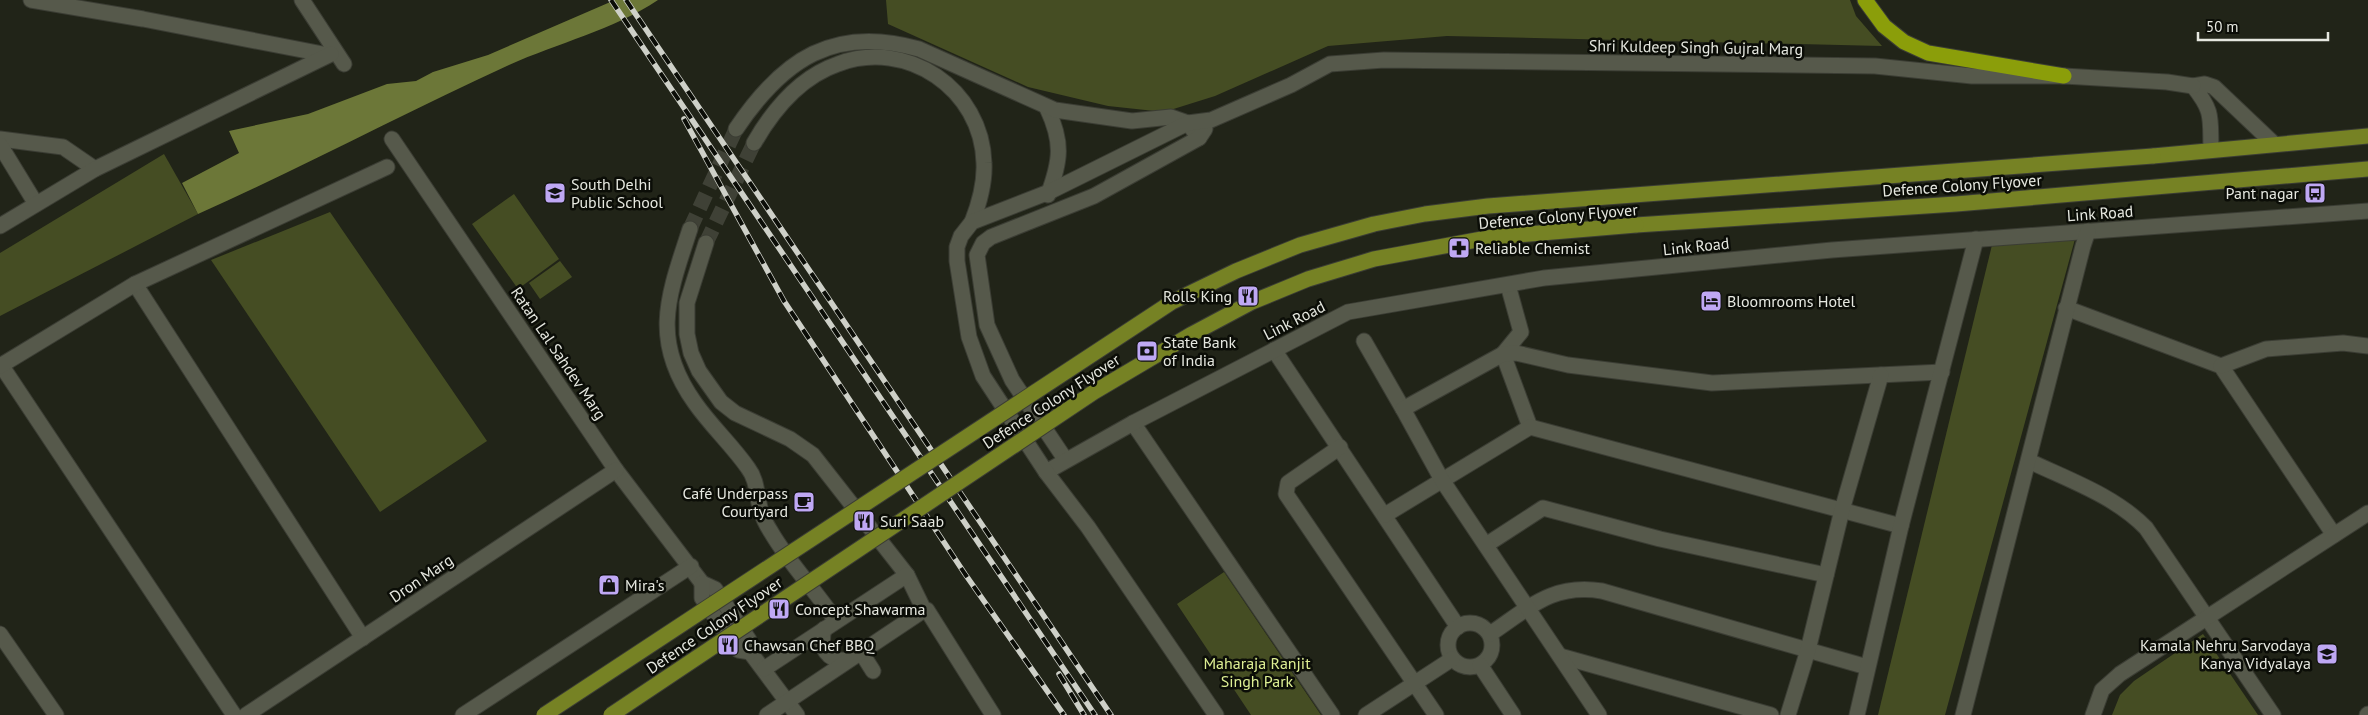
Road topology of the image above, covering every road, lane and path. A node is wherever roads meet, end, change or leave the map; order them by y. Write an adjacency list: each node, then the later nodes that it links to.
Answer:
1 (31, 0): 20 (street)
2 (302, 0): 4 (street)
3 (1864, 0): 5 (highway)
4 (344, 64)
5 (2064, 76): 6 (street, Shri Kuldeep Singh Gujral Marg); 8 (street, Shri Kuldeep Singh Gujral Marg)
6 (2193, 86): 15 (street, Shri Kuldeep Singh Gujral Marg); 18 (street)
7 (1047, 108): 9 (street); 10 (street); 22 (street)
8 (1211, 120): 9 (street, Shri Kuldeep Singh Gujral Marg); 12 (street)
9 (1188, 123): 12 (street); 22 (street)
10 (736, 129)
11 (2368, 136): 15 (main road, Defence Colony Flyover)
12 (1199, 138): 25 (street)
13 (0, 139): 20 (street)
14 (392, 139): 49 (street, Ratan Lal Sahdev Marg)
15 (2274, 143): 18 (main road, Defence Colony Flyover)
16 (754, 144): 26 (street)
17 (0, 145): 23 (street)
18 (2211, 150): 83 (main road, Defence Colony Flyover, bridge)
19 (387, 167): 32 (street)
20 (94, 169): 23 (street)
21 (2368, 169): 84 (main road, Defence Colony Flyover, bridge)
22 (1049, 192): 25 (street); 26 (street)
23 (36, 204): 27 (street)
24 (2368, 211): 29 (street, Link Road)
25 (1040, 218): 47 (street)
26 (972, 222): 50 (street)
27 (0, 226)
28 (690, 229): 64 (street)
29 (2088, 231): 30 (street, Link Road); 34 (street)
30 (1976, 239): 33 (street, Link Road); 41 (street)
31 (706, 243): 59 (street)
32 (136, 284): 39 (street); 68 (street)
33 (1508, 285): 37 (street, Link Road); 38 (street)
34 (2066, 308): 40 (street); 48 (street)
35 (1364, 341): 43 (street)
36 (2368, 346): 40 (street)
37 (1274, 350): 44 (street, Link Road); 46 (street)
38 (1502, 354): 42 (street); 43 (street); 45 (street)
39 (1, 365): 80 (street)
40 (2221, 366): 56 (street)
41 (1942, 372): 42 (street); 55 (street)
42 (1881, 375): 52 (street)
43 (1403, 409): 51 (street)
44 (1133, 423): 47 (street, Link Road); 89 (street)
45 (1530, 427): 51 (street); 52 (street)
46 (1340, 447): 54 (street); 77 (street)
47 (1065, 460): 50 (street, Link Road)
48 (2029, 461): 63 (street); 97 (street)
49 (616, 470): 58 (street, Ratan Lal Sahdev Marg); 68 (street, Dron Marg)
50 (1046, 472): 88 (street)
51 (1442, 480): 54 (street); 57 (street)
52 (1842, 510): 55 (street); 60 (street)
53 (2368, 513): 56 (street)
54 (1385, 515): 65 (street)
55 (1901, 526): 74 (street)
56 (2334, 535): 63 (street)
57 (1486, 545): 60 (street); 61 (street)
58 (691, 566): 75 (street, Ratan Lal Sahdev Marg); 82 (street)
59 (906, 575): 62 (street); 64 (street)
60 (1826, 575): 69 (street)
61 (1529, 608): 67 (street); 69 (street); 71 (street)
62 (928, 613): 70 (street); 87 (street)
63 (2207, 617): 98 (street); 99 (street)
64 (830, 625): 70 (street); 75 (street)
65 (1458, 626): 67 (street); 72 (street)
66 (0, 634): 79 (street)
67 (1490, 634): 73 (street)
68 (363, 638): 81 (street, Dron Marg)
69 (1808, 650): 74 (street); 95 (street)
70 (854, 656): 76 (street); 78 (street)
71 (1560, 656): 93 (street); 94 (street)
72 (1452, 659): 73 (street); 77 (street)
73 (1480, 665): 92 (street)
74 (1867, 667): 96 (street)
75 (764, 669): 78 (street, Ratan Lal Sahdev Marg)
76 (873, 670)
77 (1415, 683): 90 (street); 91 (street)
78 (788, 701): 85 (street); 86 (street, Ratan Lal Sahdev Marg)
79 (56, 715)
80 (234, 715)
81 (246, 715)
82 (463, 715)
83 (544, 715)
84 (611, 715)
85 (767, 715)
86 (797, 715)
87 (994, 715)
88 (1216, 715)
89 (1332, 715)
90 (1366, 715)
91 (1436, 715)
92 (1513, 715)
93 (1599, 715)
94 (1771, 715)
95 (1788, 715)
96 (1857, 715)
97 (1963, 715)
98 (2093, 715)
99 (2274, 715)

